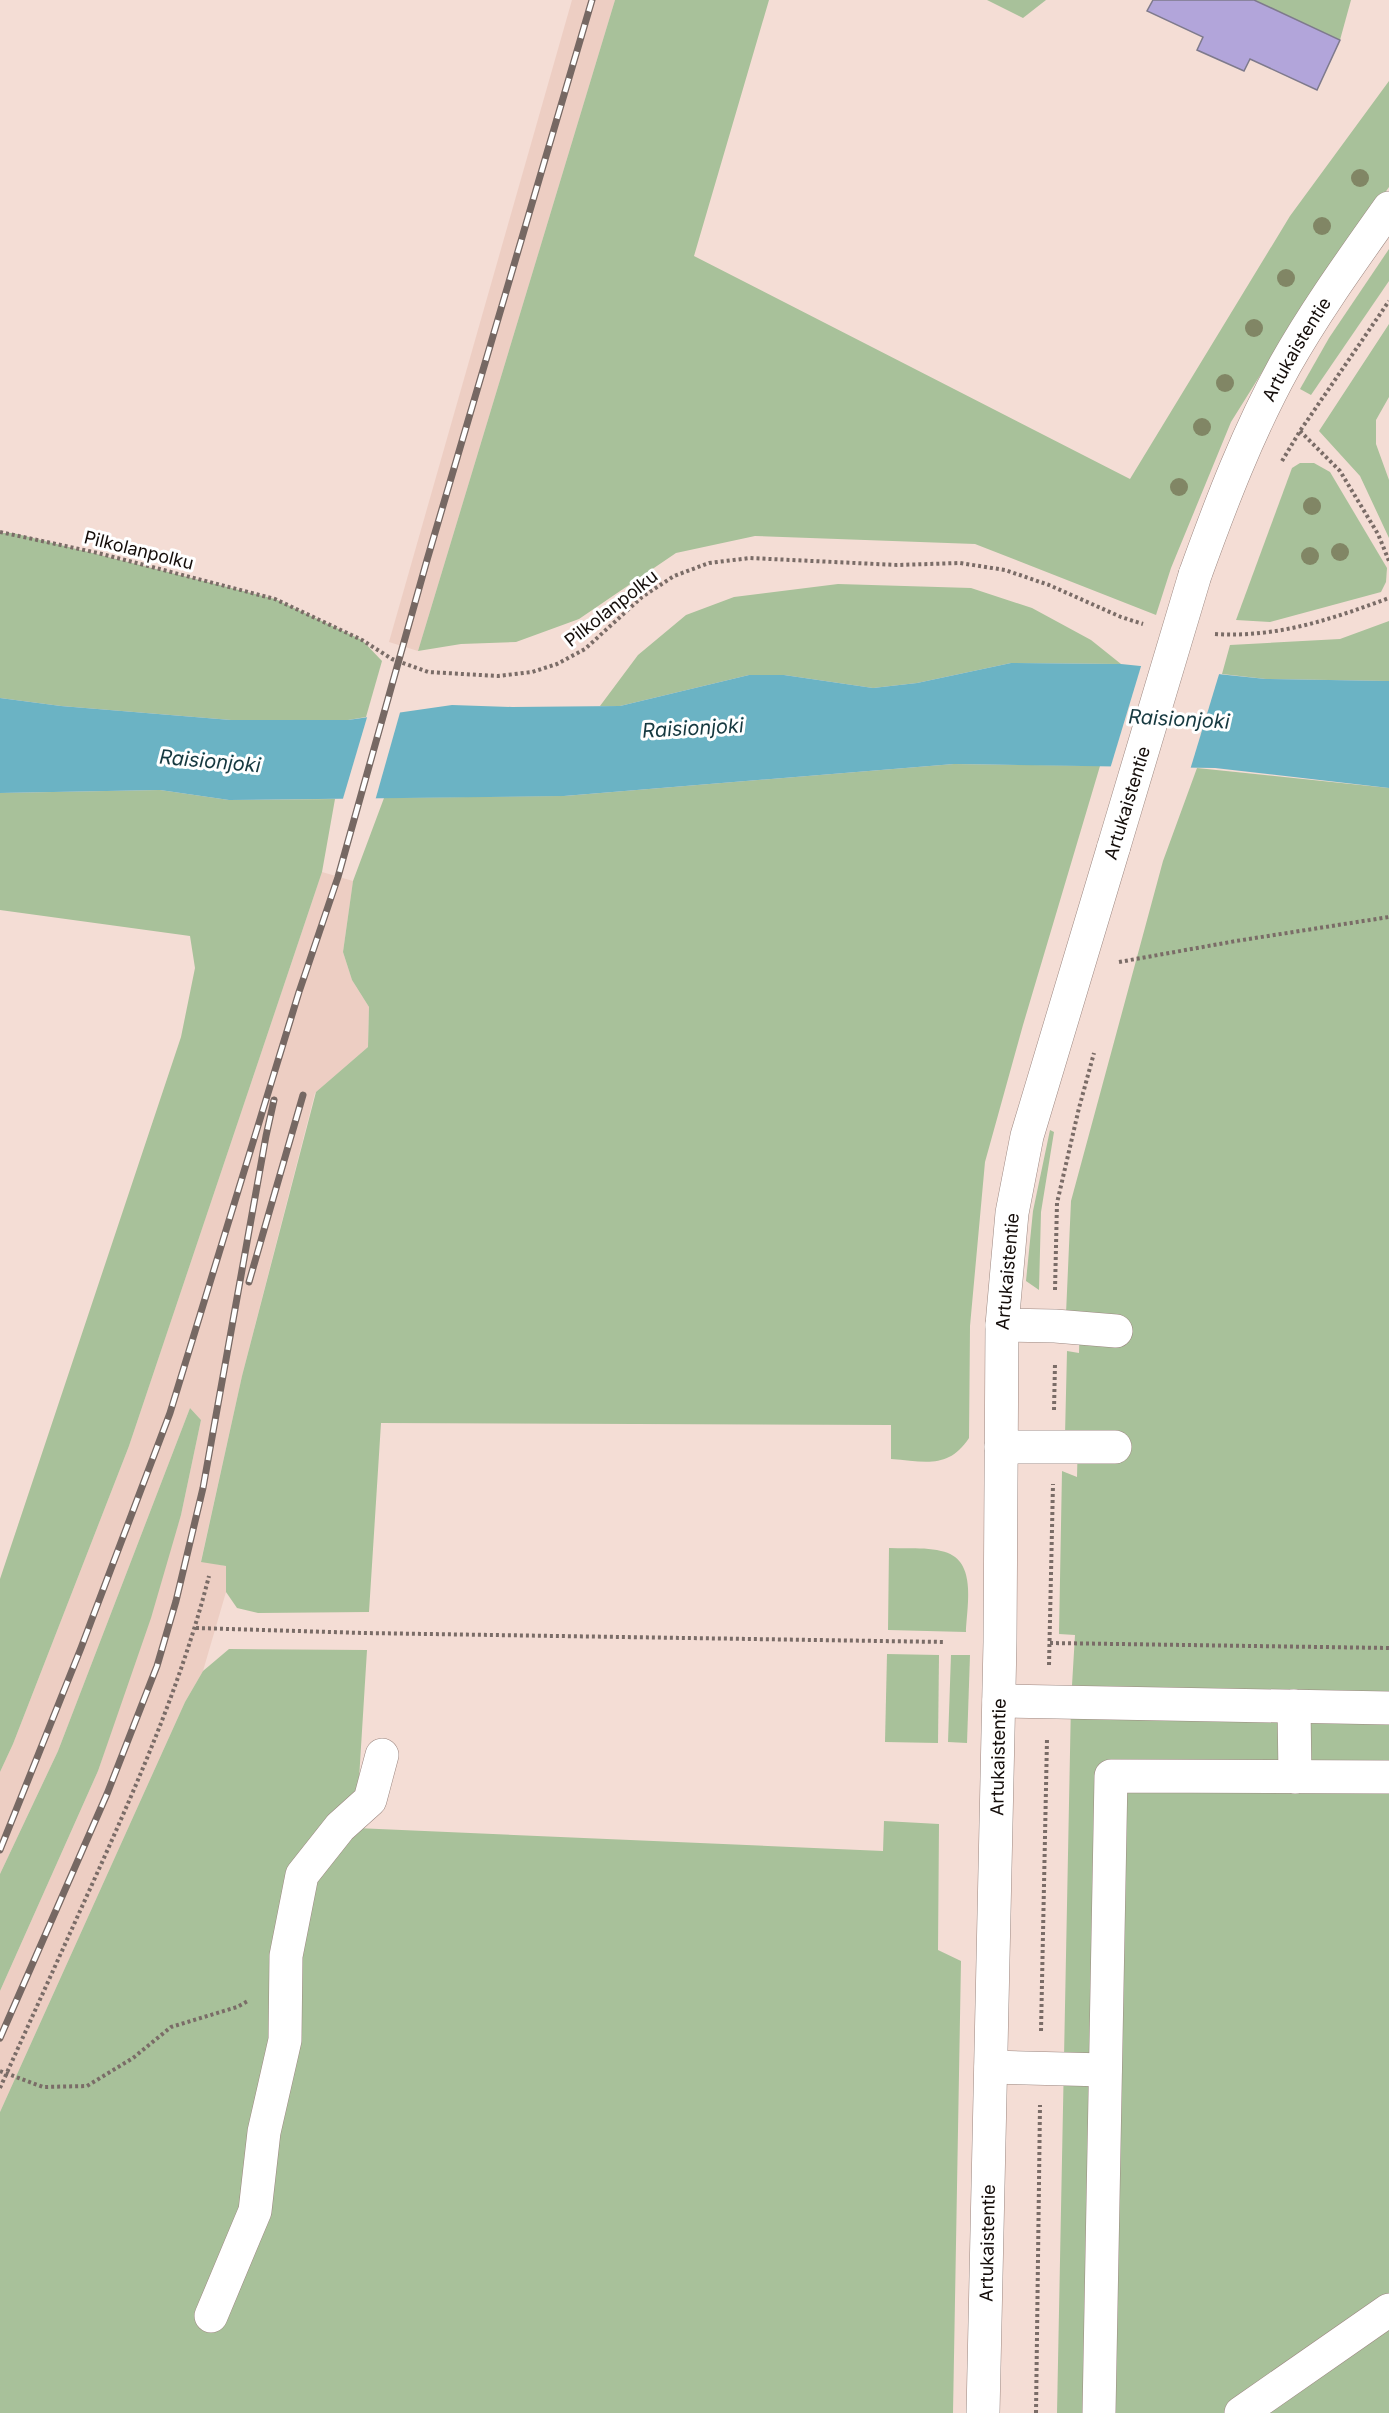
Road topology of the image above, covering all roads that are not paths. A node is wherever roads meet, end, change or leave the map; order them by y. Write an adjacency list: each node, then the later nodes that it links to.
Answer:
1 (1389, 208): 2 (street, Artukaistentie, bridge)
2 (1002, 1325): 3 (street); 4 (street, Artukaistentie)
3 (1116, 1331)
4 (1001, 1447): 5 (street); 6 (street, Artukaistentie)
5 (1115, 1447)
6 (999, 1701): 7 (street); 12 (street, Artukaistentie)
7 (1294, 1706): 8 (street); 10 (street)
8 (1389, 1708)
9 (382, 1755): 15 (street)
10 (1295, 1777): 11 (street); 13 (street)
11 (1389, 1777)
12 (991, 2067): 13 (street); 16 (street, Artukaistentie)
13 (1105, 2070): 17 (street)
14 (1389, 2310): 18 (street)
15 (212, 2316)
16 (983, 2413)
17 (1099, 2413)
18 (1241, 2413)

